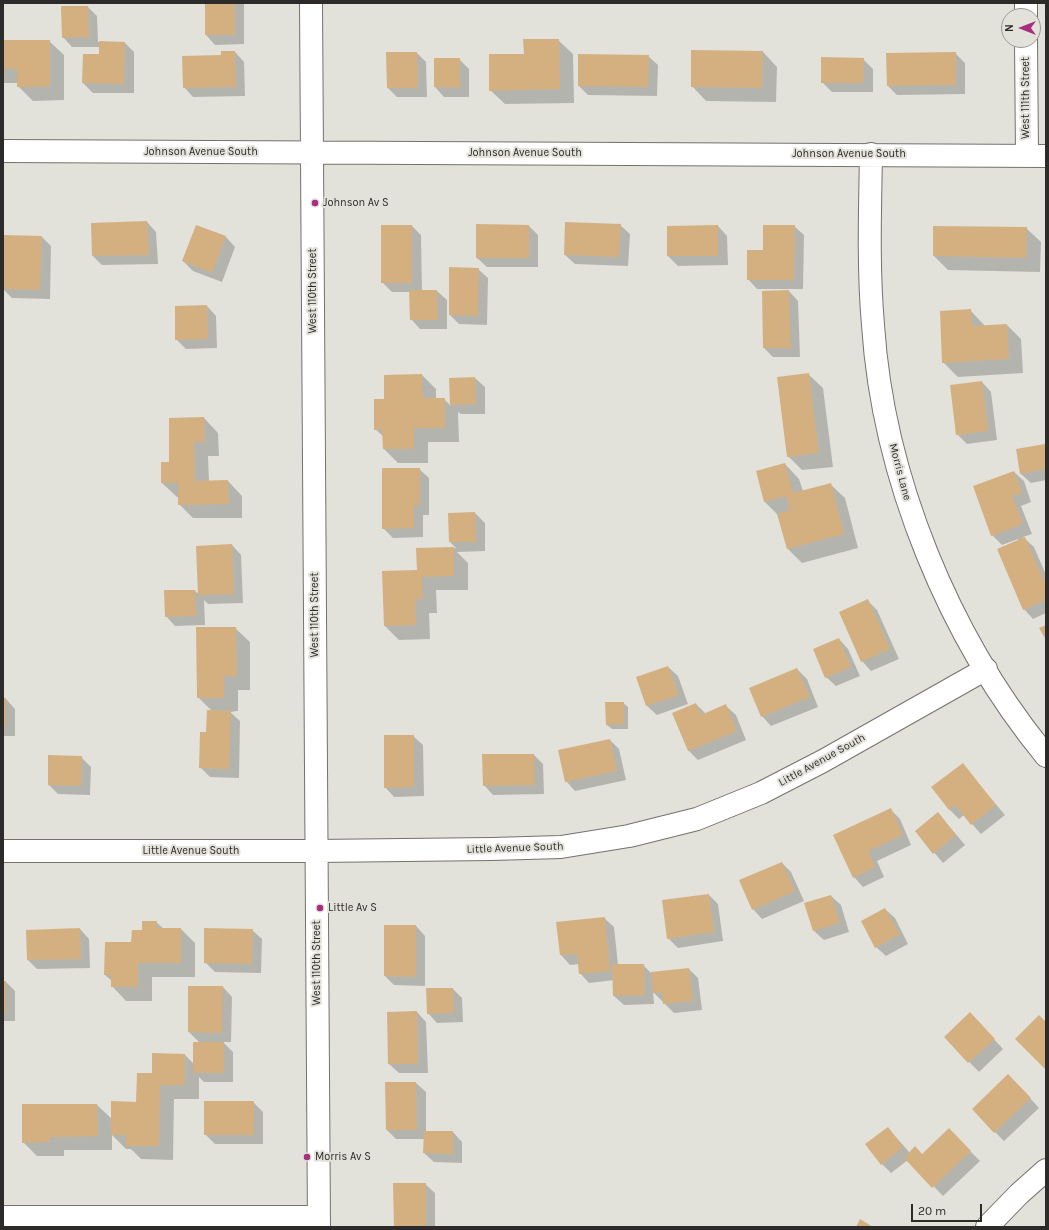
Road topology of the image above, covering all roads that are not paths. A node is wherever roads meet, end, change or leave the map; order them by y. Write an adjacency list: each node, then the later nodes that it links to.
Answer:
1 (311, 3): 4 (street, West 110th Street)
2 (1027, 48): 6 (street, West 111th Street)
3 (3, 151): 4 (street, Johnson Avenue South)
4 (312, 152): 5 (street, Johnson Avenue South); 10 (street, West 110th Street)
5 (871, 154): 6 (street, Johnson Avenue South); 7 (street, Morris Lane)
6 (1036, 156)
7 (986, 669): 8 (street, Morris Lane); 10 (street, Little Avenue South)
8 (1046, 756)
9 (3, 851): 10 (street, Little Avenue South)
10 (316, 851): 13 (street, West 110th Street)
11 (1046, 1170): 14 (street)
12 (3, 1217): 13 (street)
13 (319, 1222)
14 (987, 1227)

